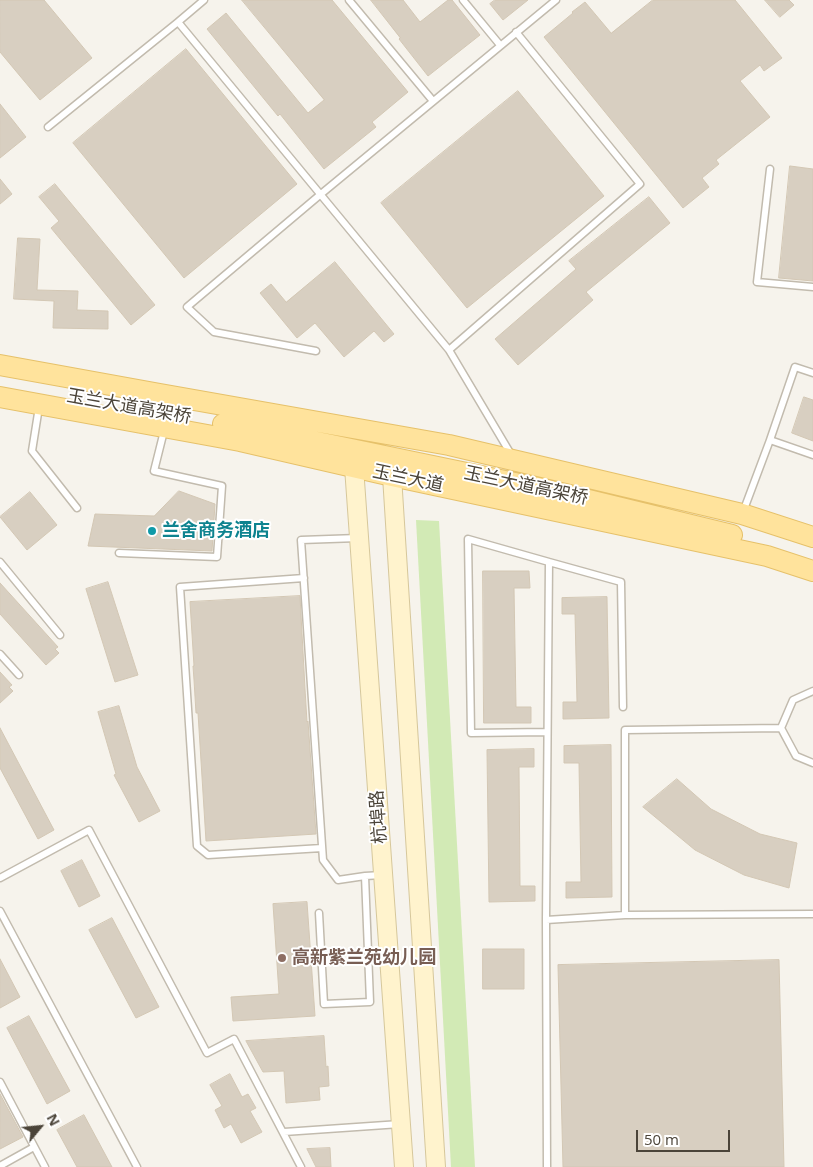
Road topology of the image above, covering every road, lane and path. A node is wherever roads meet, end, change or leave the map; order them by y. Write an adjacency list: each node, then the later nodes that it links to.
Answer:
1 (204, 0): 5 (lane)
2 (349, 0): 8 (lane)
3 (463, 0): 7 (lane)
4 (556, 0): 6 (lane)
5 (178, 22): 9 (lane); 11 (lane)
6 (516, 32): 7 (lane); 14 (lane)
7 (500, 45): 8 (lane)
8 (433, 101): 11 (lane)
9 (48, 127)
10 (770, 169): 12 (lane)
11 (321, 194): 13 (lane); 14 (lane)
12 (813, 287)
13 (316, 350)
14 (449, 350): 24 (lane)
15 (0, 364): 24 (main road)
16 (813, 373): 22 (lane)
17 (0, 376): 31 (main road, 玉兰大道高架桥)
18 (0, 384): 33 (main road, 玉兰大道高架桥)
19 (0, 397): 20 (main road, 玉兰大道)
20 (40, 404): 21 (main road, 玉兰大道); 27 (lane)
21 (165, 427): 25 (main road, 玉兰大道); 32 (lane)
22 (770, 440): 23 (lane); 28 (lane)
23 (813, 455)
24 (515, 460): 28 (main road)
25 (354, 467): 26 (main road, 玉兰大道); 30 (main road, 杭埠路)
26 (392, 476): 36 (main road, 玉兰大道); 64 (main road, 杭埠路)
27 (77, 508)
28 (742, 514): 29 (main road)
29 (813, 536)
30 (359, 538): 37 (lane); 47 (main road, 杭埠路)
31 (813, 548)
32 (119, 553)
33 (813, 557)
34 (0, 562): 38 (lane)
35 (549, 562): 42 (lane); 44 (lane); 44 (lane)
36 (813, 571)
37 (304, 578): 46 (lane); 46 (lane)
38 (60, 635)
39 (0, 654): 40 (lane)
40 (19, 675)
41 (813, 691): 43 (lane)
42 (623, 707)
43 (781, 728): 45 (lane); 53 (lane)
44 (548, 732): 54 (lane)
45 (813, 763)
46 (322, 848): 48 (lane)
47 (383, 875): 48 (lane); 56 (main road, 杭埠路)
48 (365, 876): 51 (lane)
49 (0, 878): 57 (lane)
50 (0, 911): 61 (lane)
51 (319, 913)
52 (813, 914): 53 (lane)
53 (625, 915): 54 (lane)
54 (546, 920): 65 (lane)
55 (0, 1082): 58 (lane)
56 (401, 1124): 57 (lane); 63 (main road, 杭埠路)
57 (284, 1132): 62 (lane)
58 (34, 1147): 59 (lane); 60 (lane)
59 (0, 1166)
60 (44, 1167)
61 (137, 1167)
62 (301, 1167)
63 (404, 1167)
64 (436, 1167)
65 (548, 1167)

